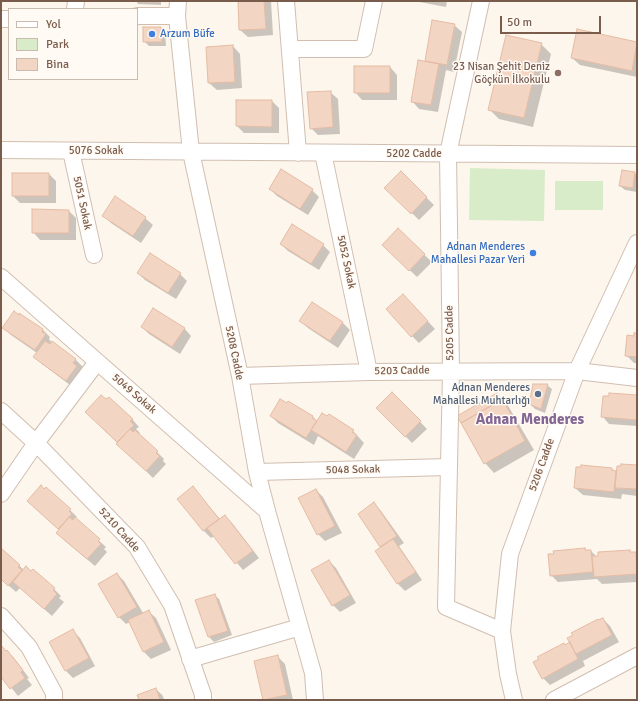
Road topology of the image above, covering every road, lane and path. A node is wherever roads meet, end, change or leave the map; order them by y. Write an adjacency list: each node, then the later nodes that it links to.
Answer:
1 (286, 1): 6 (street)
2 (374, 1): 6 (street)
3 (481, 1): 12 (street, 5205 Cadde)
4 (178, 8): 5 (street); 9 (street, 5208 Cadde)
5 (138, 16)
6 (290, 49): 10 (street)
7 (1, 150): 8 (street, 5076 Sokak)
8 (71, 151): 9 (street, 5076 Sokak); 15 (street, 5051 Sokak)
9 (191, 152): 10 (street, 5202 Cadde); 21 (street, 5208 Cadde)
10 (298, 153): 11 (street, 5202 Cadde)
11 (323, 153): 12 (street, 5202 Cadde); 20 (street, 5052 Sokak)
12 (448, 154): 13 (street, 5202 Cadde); 18 (street, 5205 Cadde)
13 (637, 155)
14 (637, 243): 19 (street, 5206 Cadde)
15 (94, 255)
16 (1, 276): 17 (street, 5049 Sokak)
17 (98, 362): 24 (street); 28 (street, 5049 Sokak)
18 (451, 371): 19 (street, 5203 Cadde); 20 (street, 5203 Cadde); 25 (street, 5205 Cadde)
19 (577, 371): 22 (street, 5203 Cadde); 31 (street, 5206 Cadde)
20 (369, 372): 21 (street, 5203 Cadde)
21 (240, 376): 26 (street, 5208 Cadde)
22 (637, 378)
23 (1, 411): 24 (street, 5210 Cadde)
24 (36, 443): 27 (street); 33 (street, 5210 Cadde)
25 (448, 467): 26 (street, 5048 Sokak); 31 (street, 5205 Cadde)
26 (257, 472): 28 (street, 5208 Cadde)
27 (1, 494)
28 (266, 511): 30 (street, 5208 Cadde)
29 (1, 616): 34 (street)
30 (300, 627): 33 (street); 36 (street, 5208 Cadde)
31 (502, 631): 37 (street, 5206 Cadde)
32 (637, 656): 38 (street)
33 (190, 659): 35 (street, 5210 Cadde)
34 (54, 700)
35 (203, 700)
36 (315, 700)
37 (514, 700)
38 (554, 700)

